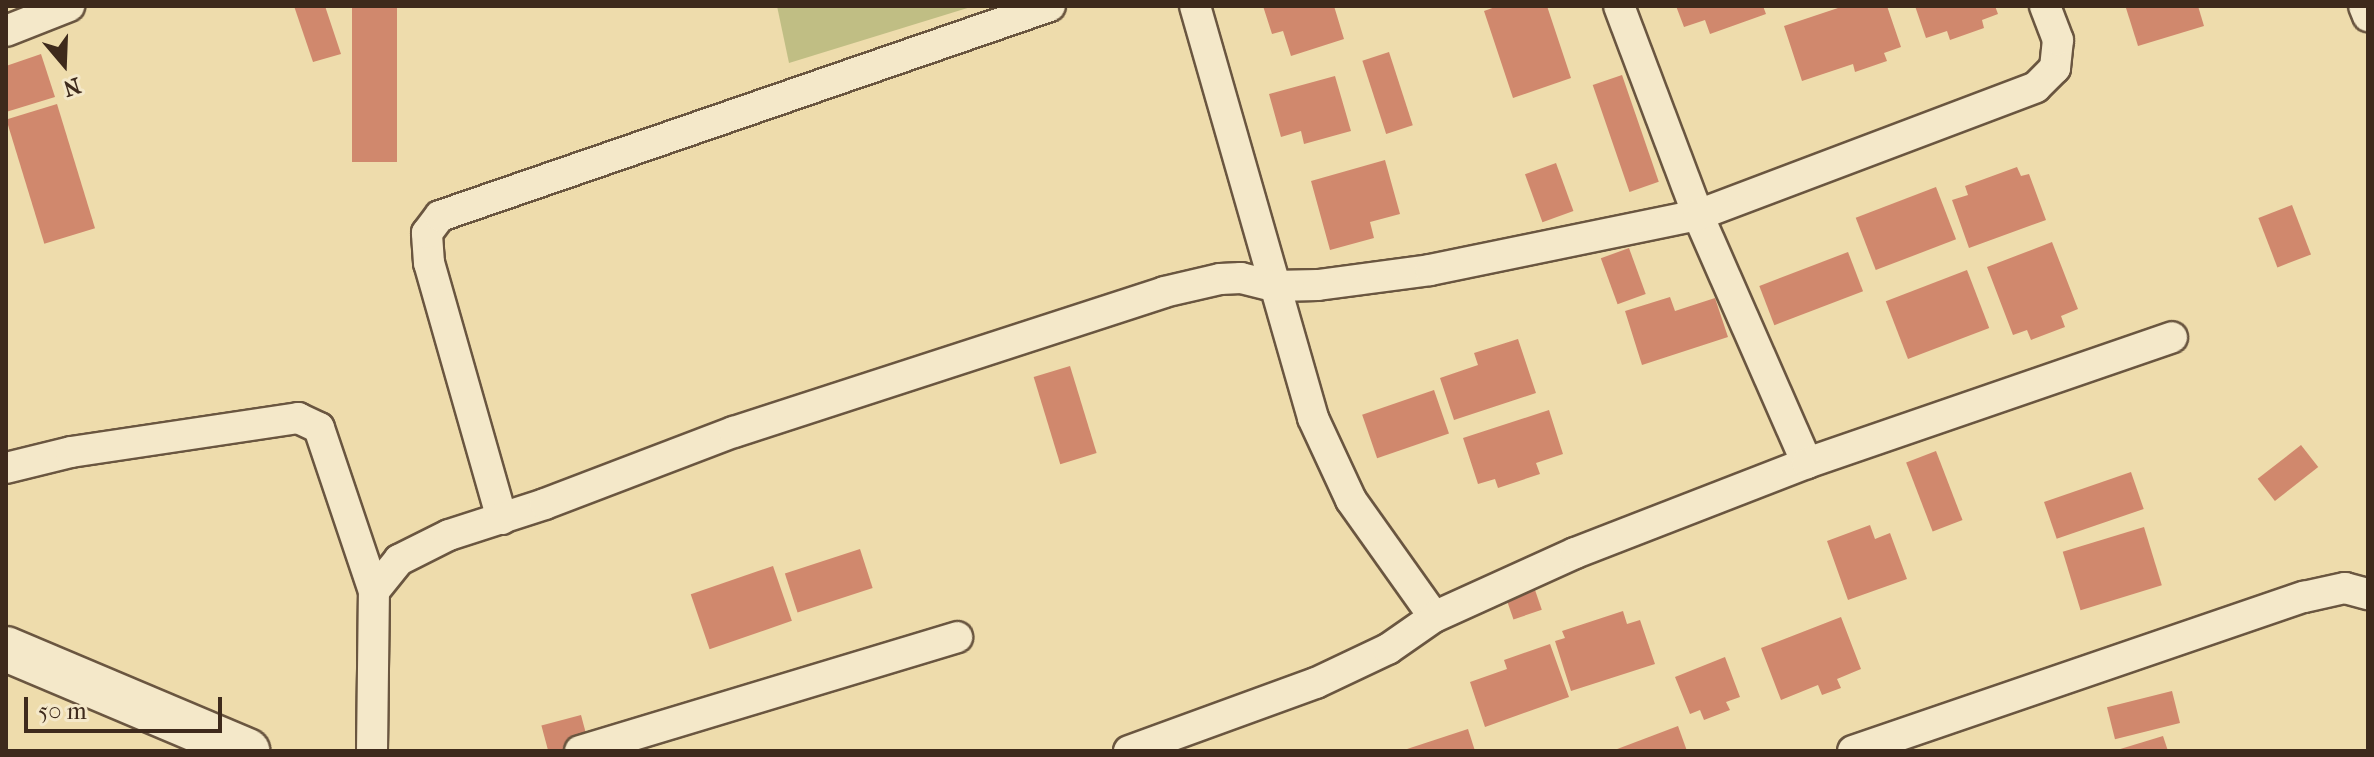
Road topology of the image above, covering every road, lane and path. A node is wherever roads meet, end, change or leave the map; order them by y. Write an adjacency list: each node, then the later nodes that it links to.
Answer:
1 (69, 6): 8 (street)
2 (1050, 6): 14 (street)
3 (1195, 6): 10 (street)
4 (1619, 6): 9 (street)
5 (2045, 6): 9 (street)
6 (2364, 6): 7 (street)
7 (2368, 16)
8 (6, 31)
9 (1698, 215): 10 (street); 12 (street)
10 (1274, 286): 14 (street); 17 (street)
11 (2172, 337): 12 (street)
12 (1807, 463): 17 (street)
13 (6, 468): 15 (street)
14 (502, 519): 15 (street)
15 (374, 591): 21 (street)
16 (2368, 594): 24 (street)
17 (1434, 617): 23 (street)
18 (957, 637): 22 (street)
19 (6, 649): 20 (main road)
20 (247, 751)
21 (372, 751)
22 (580, 751)
23 (1129, 751)
24 (1853, 751)

